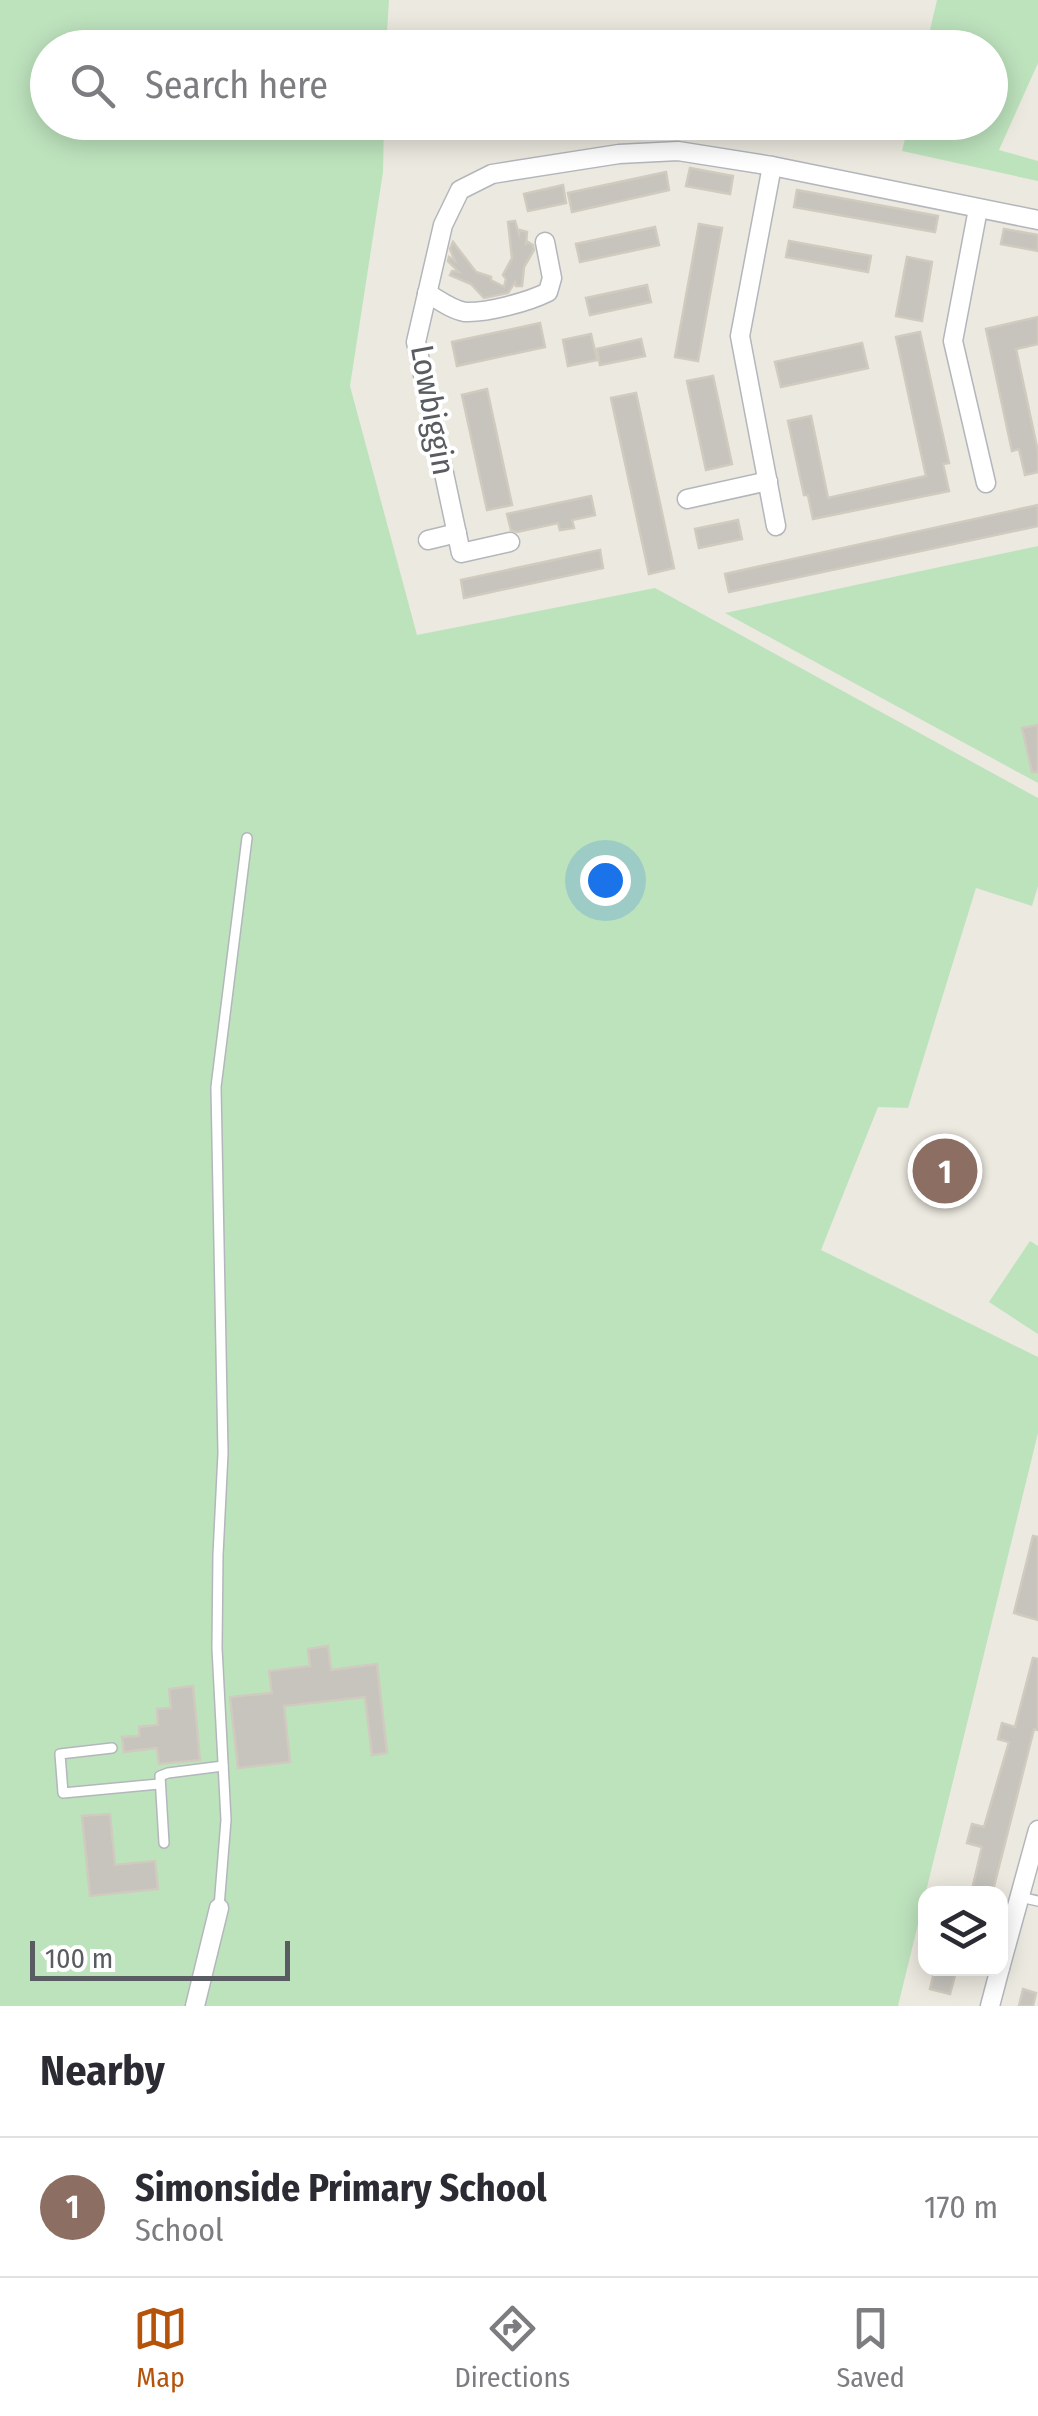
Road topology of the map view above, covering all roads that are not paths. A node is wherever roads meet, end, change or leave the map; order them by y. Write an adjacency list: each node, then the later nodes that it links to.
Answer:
1 (772, 166): 2 (street, Lowbiggin); 5 (street, Lowbiggin); 6 (street)
2 (978, 209): 3 (street, Lowbiggin); 7 (street)
3 (1038, 220)
4 (545, 242): 5 (street)
5 (428, 293): 10 (street, Lowbiggin)
6 (768, 481): 8 (street); 9 (street)
7 (986, 483)
8 (687, 499)
9 (776, 526)
10 (457, 533): 11 (street); 12 (street)
11 (428, 540)
12 (510, 542)
13 (248, 838): 15 (lane)
14 (112, 1748): 16 (lane)
15 (224, 1766): 16 (lane); 20 (lane)
16 (159, 1784): 18 (lane)
17 (1038, 1830): 19 (street)
18 (164, 1843)
19 (1029, 1899): 21 (street)
20 (219, 1908): 23 (street)
21 (1008, 1949)
22 (998, 1976): 24 (street)
23 (195, 2006)
24 (990, 2006)

